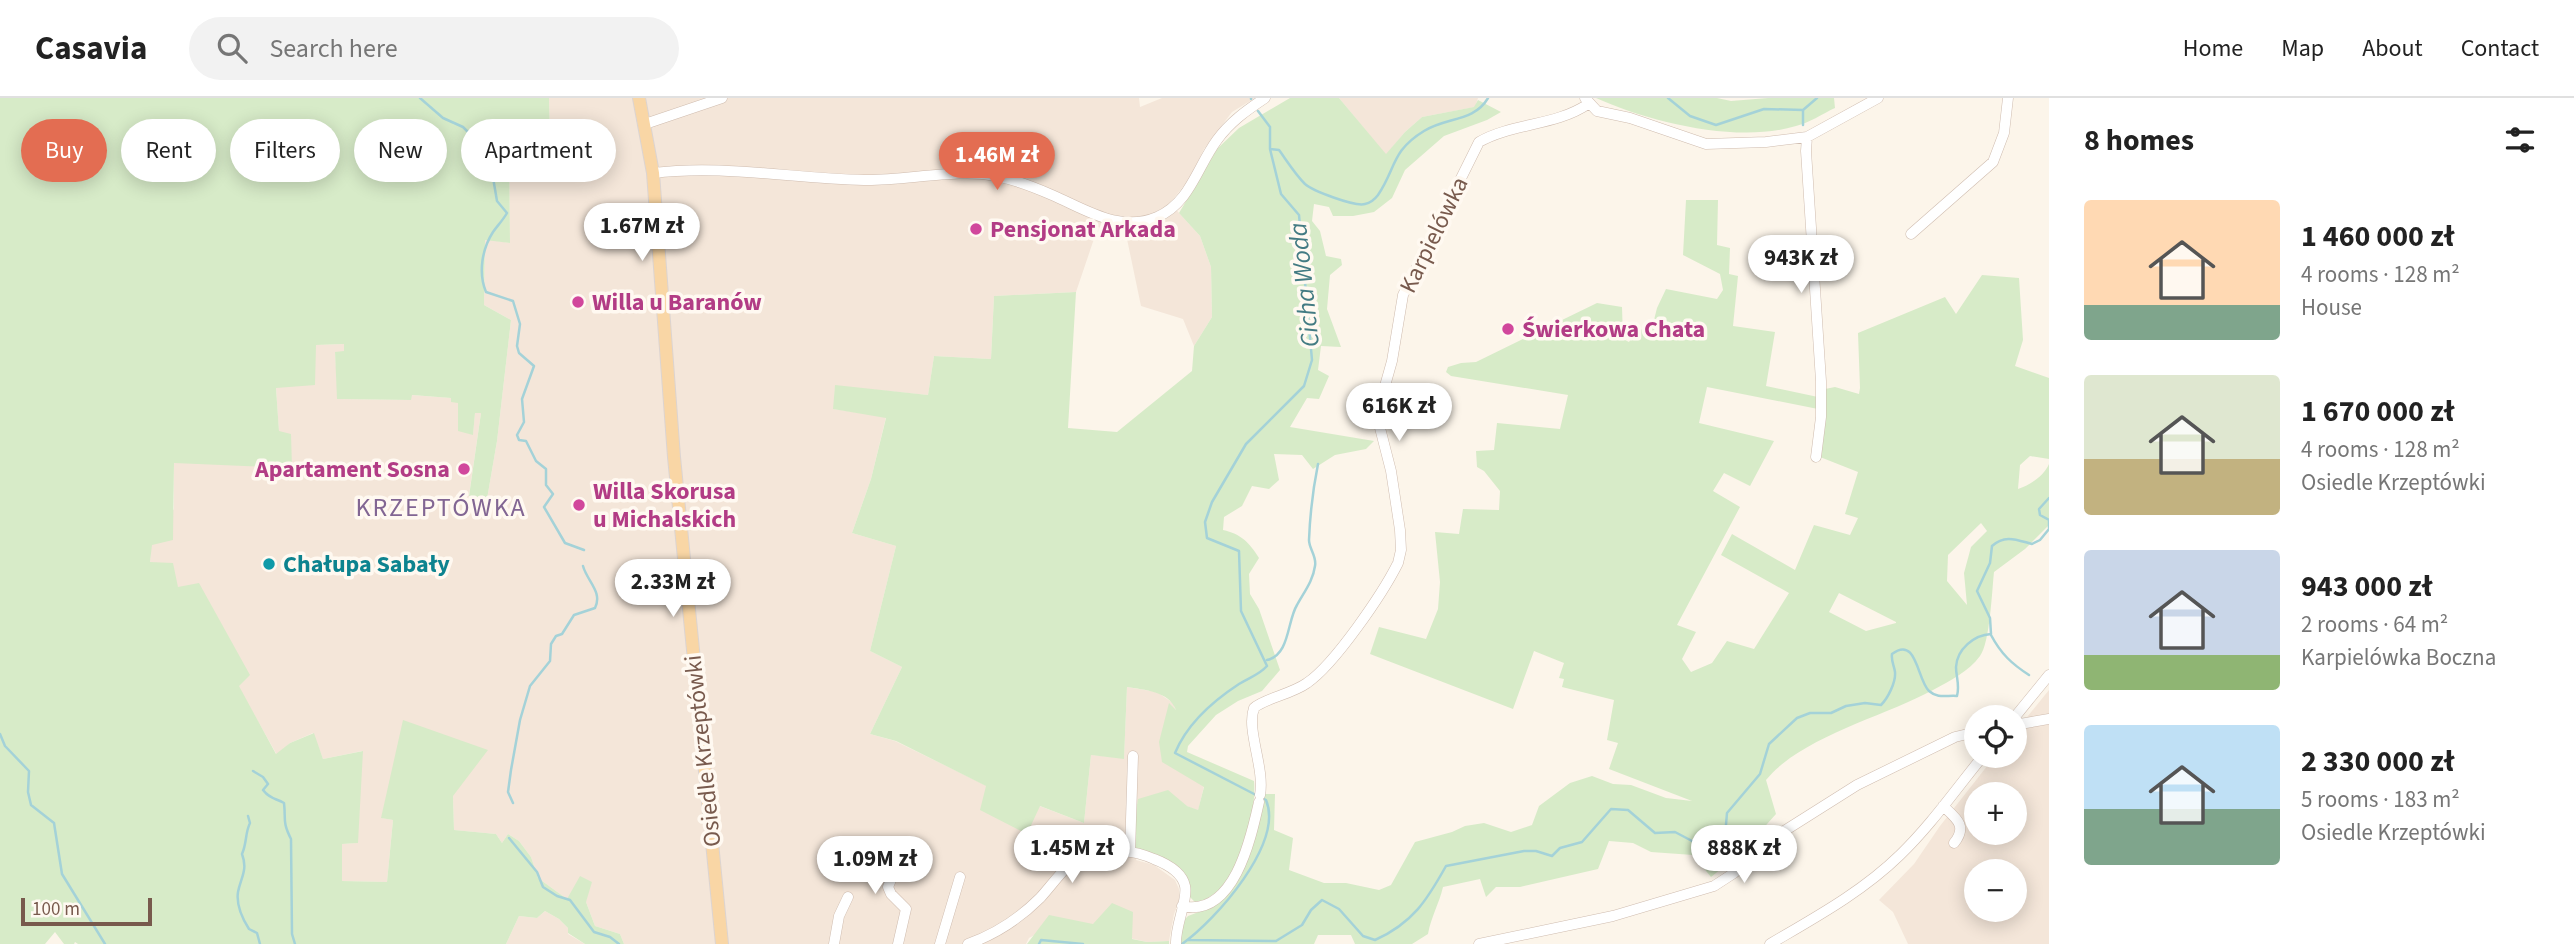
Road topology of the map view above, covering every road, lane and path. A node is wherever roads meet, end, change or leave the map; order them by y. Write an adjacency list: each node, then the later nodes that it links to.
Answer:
1 (639, 98): 7 (main road, Osiedle Krzeptówki)
2 (722, 98): 7 (street)
3 (1265, 98): 9 (street)
4 (1878, 98): 8 (street, Karpielówka)
5 (2008, 98): 10 (street)
6 (1586, 101): 8 (street, Karpielówka); 25 (street, Karpielówka)
7 (645, 124): 9 (main road, Osiedle Krzeptówki)
8 (1807, 137): 11 (street)
9 (653, 173): 28 (main road, Osiedle Krzeptówki)
10 (1912, 234)
11 (1816, 457)
12 (2049, 674): 13 (street)
13 (2024, 705)
14 (2049, 719): 15 (street)
15 (2027, 722)
16 (1964, 735): 33 (street)
17 (1133, 756): 21 (street)
18 (1973, 768): 19 (street)
19 (1943, 806): 20 (street); 34 (street)
20 (1954, 843)
21 (1130, 852): 25 (street); 27 (street)
22 (901, 855): 30 (street)
23 (960, 877): 31 (street)
24 (848, 897): 29 (street)
25 (1182, 906): 26 (street)
26 (1175, 940)
27 (985, 941): 32 (street)
28 (722, 944)
29 (835, 944)
30 (898, 944)
31 (940, 944)
32 (968, 944)
33 (1479, 944)
34 (1770, 944)

